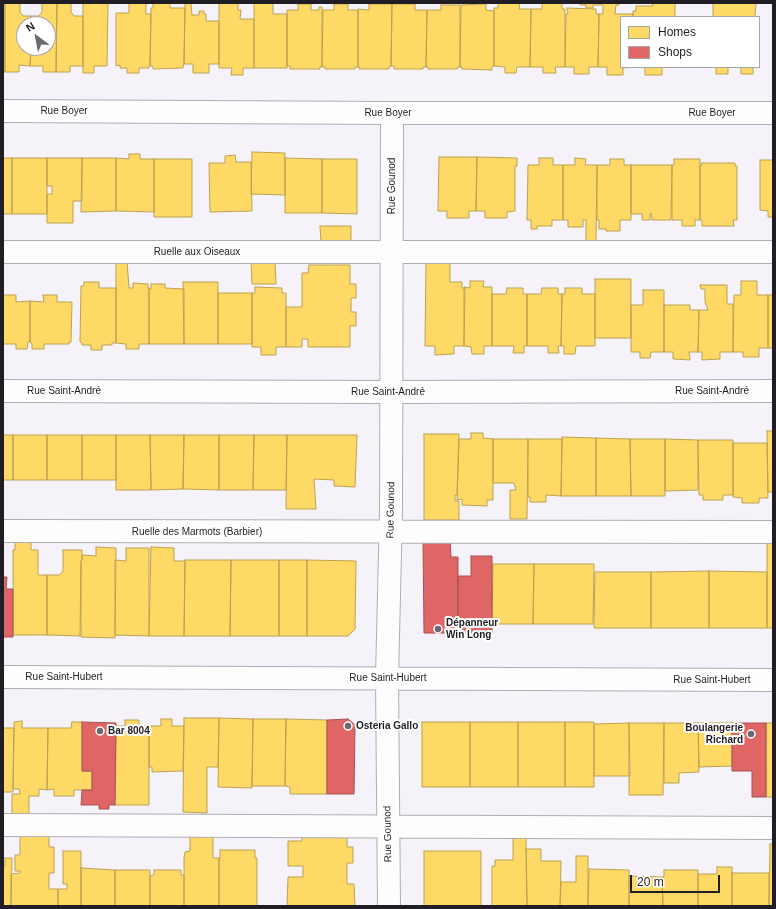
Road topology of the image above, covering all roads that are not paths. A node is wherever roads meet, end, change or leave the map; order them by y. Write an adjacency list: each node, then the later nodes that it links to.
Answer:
1 (3, 111): 2 (street, Rue Boyer)
2 (392, 113): 3 (street, Rue Boyer); 5 (street, Rue Gounod)
3 (773, 113)
4 (3, 252): 5 (street, Ruelle aux Oiseaux)
5 (392, 252): 6 (street, Ruelle aux Oiseaux); 9 (street, Rue Gounod)
6 (773, 252)
7 (3, 390): 9 (street, Rue Saint-André)
8 (773, 391): 9 (street, Rue Saint-André)
9 (391, 392): 11 (street, Rue Gounod)
10 (3, 531): 11 (street, Ruelle des Marmots (Barbier))
11 (390, 531): 12 (street, Ruelle des Marmots (Barbier)); 14 (street, Rue Gounod)
12 (773, 532)
13 (3, 677): 14 (street, Rue Saint-Hubert)
14 (387, 678): 15 (street, Rue Saint-Hubert); 17 (street, Rue Gounod)
15 (773, 680)
16 (3, 825): 17 (street)
17 (387, 825): 18 (street); 19 (street, Rue Gounod)
18 (773, 828)
19 (389, 906)

